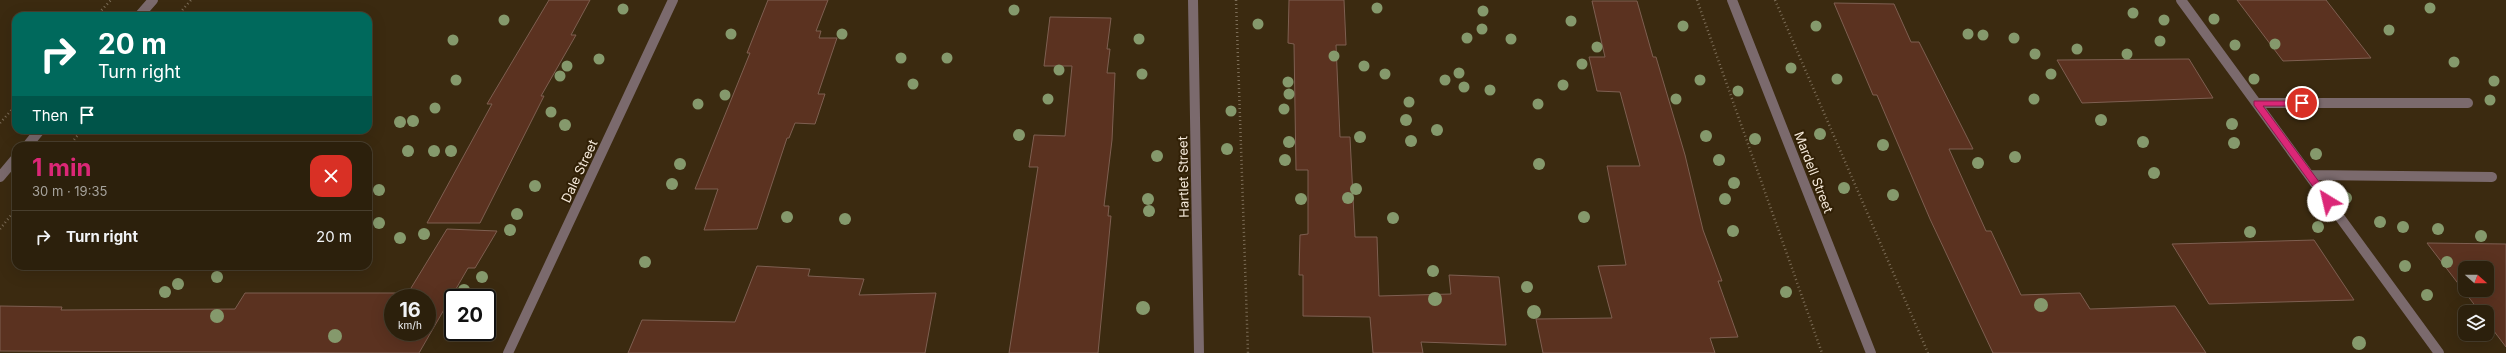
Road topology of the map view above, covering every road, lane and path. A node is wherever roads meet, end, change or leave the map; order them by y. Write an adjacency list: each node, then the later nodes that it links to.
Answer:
1 (110, 0): 11 (path)
2 (153, 0): 12 (street)
3 (191, 0): 13 (path)
4 (673, 0): 28 (street, Dale Street)
5 (1193, 0): 29 (street, Hartlet Street)
6 (1236, 0): 30 (path)
7 (1697, 0): 31 (path)
8 (1732, 0): 32 (street, Mardell Street)
9 (1775, 0): 33 (path)
10 (2181, 0): 14 (street)
11 (100, 12)
12 (142, 12)
13 (180, 12)
14 (2257, 103): 15 (street); 23 (street)
15 (2468, 103)
16 (12, 110): 17 (path)
17 (0, 123)
18 (36, 134): 20 (street)
19 (79, 134): 21 (path)
20 (30, 142)
21 (72, 142)
22 (12, 163): 24 (street)
23 (2309, 176): 25 (street); 34 (street)
24 (0, 177)
25 (2492, 177)
26 (12, 214): 27 (path)
27 (0, 228)
28 (508, 353)
29 (1199, 353)
30 (1248, 353)
31 (1822, 353)
32 (1871, 353)
33 (1928, 353)
34 (2439, 353)

